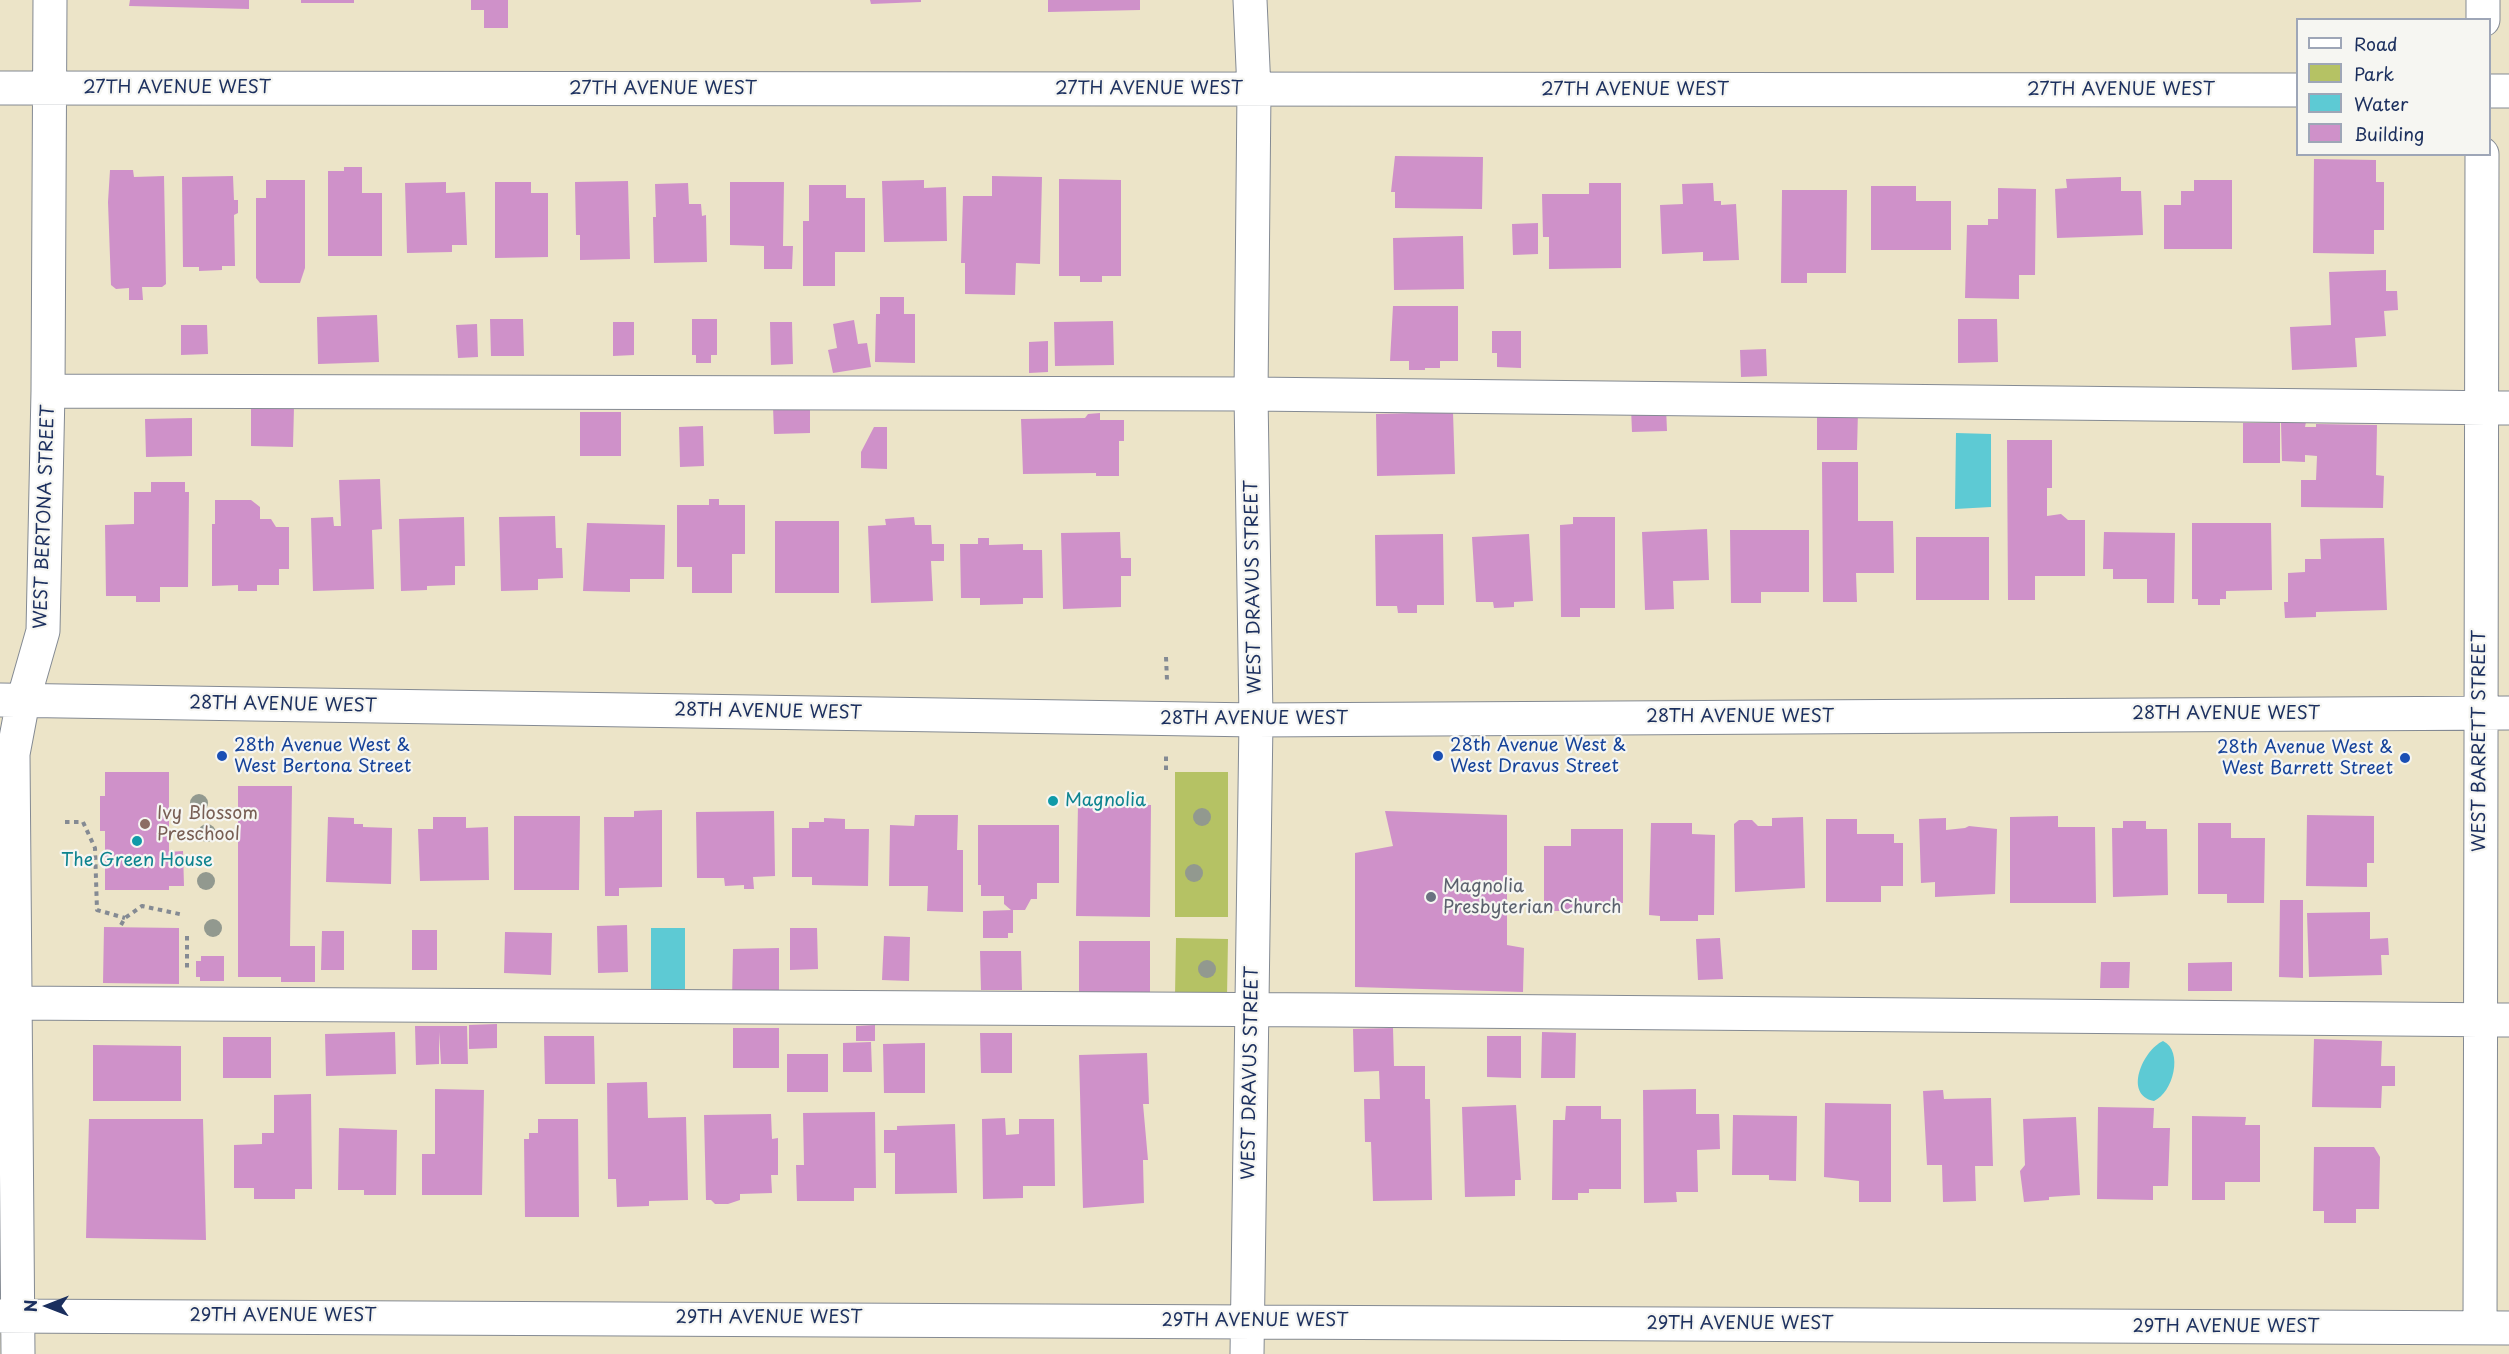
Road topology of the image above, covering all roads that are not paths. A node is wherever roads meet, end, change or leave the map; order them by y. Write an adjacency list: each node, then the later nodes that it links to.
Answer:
1 (50, 0): 6 (street, WEST BERTONA STREET)
2 (1250, 0): 7 (street, WEST DRAVUS STREET)
3 (2483, 0): 4 (street)
4 (2483, 18)
5 (0, 88): 6 (street, 27TH AVENUE WEST)
6 (49, 88): 7 (street, 27TH AVENUE WEST); 12 (street, WEST BERTONA STREET)
7 (1254, 90): 8 (street, 27TH AVENUE WEST); 13 (street, WEST DRAVUS STREET)
8 (2296, 90)
9 (2491, 91): 10 (street)
10 (2509, 91)
11 (2482, 156): 14 (street, WEST BARRETT STREET)
12 (48, 391): 13 (street); 15 (street, WEST BERTONA STREET)
13 (1251, 394): 14 (street); 17 (street, WEST DRAVUS STREET)
14 (2495, 407): 16 (street, WEST BARRETT STREET)
15 (12, 700): 17 (street, 28TH AVENUE WEST); 18 (street, WEST BERTONA STREET)
16 (2494, 713): 17 (street, 28TH AVENUE WEST); 20 (street, WEST BARRETT STREET)
17 (1256, 720): 19 (street, WEST DRAVUS STREET)
18 (7, 1003): 19 (street); 21 (street, WEST BERTONA STREET)
19 (1252, 1009): 20 (street); 22 (street, WEST DRAVUS STREET)
20 (2494, 1020): 23 (street, WEST BARRETT STREET)
21 (9, 1316): 22 (street, 29TH AVENUE WEST); 24 (street, WEST BERTONA STREET)
22 (1247, 1322): 23 (street, 29TH AVENUE WEST); 25 (street, WEST DRAVUS STREET)
23 (2494, 1328)
24 (18, 1354)
25 (1247, 1354)

